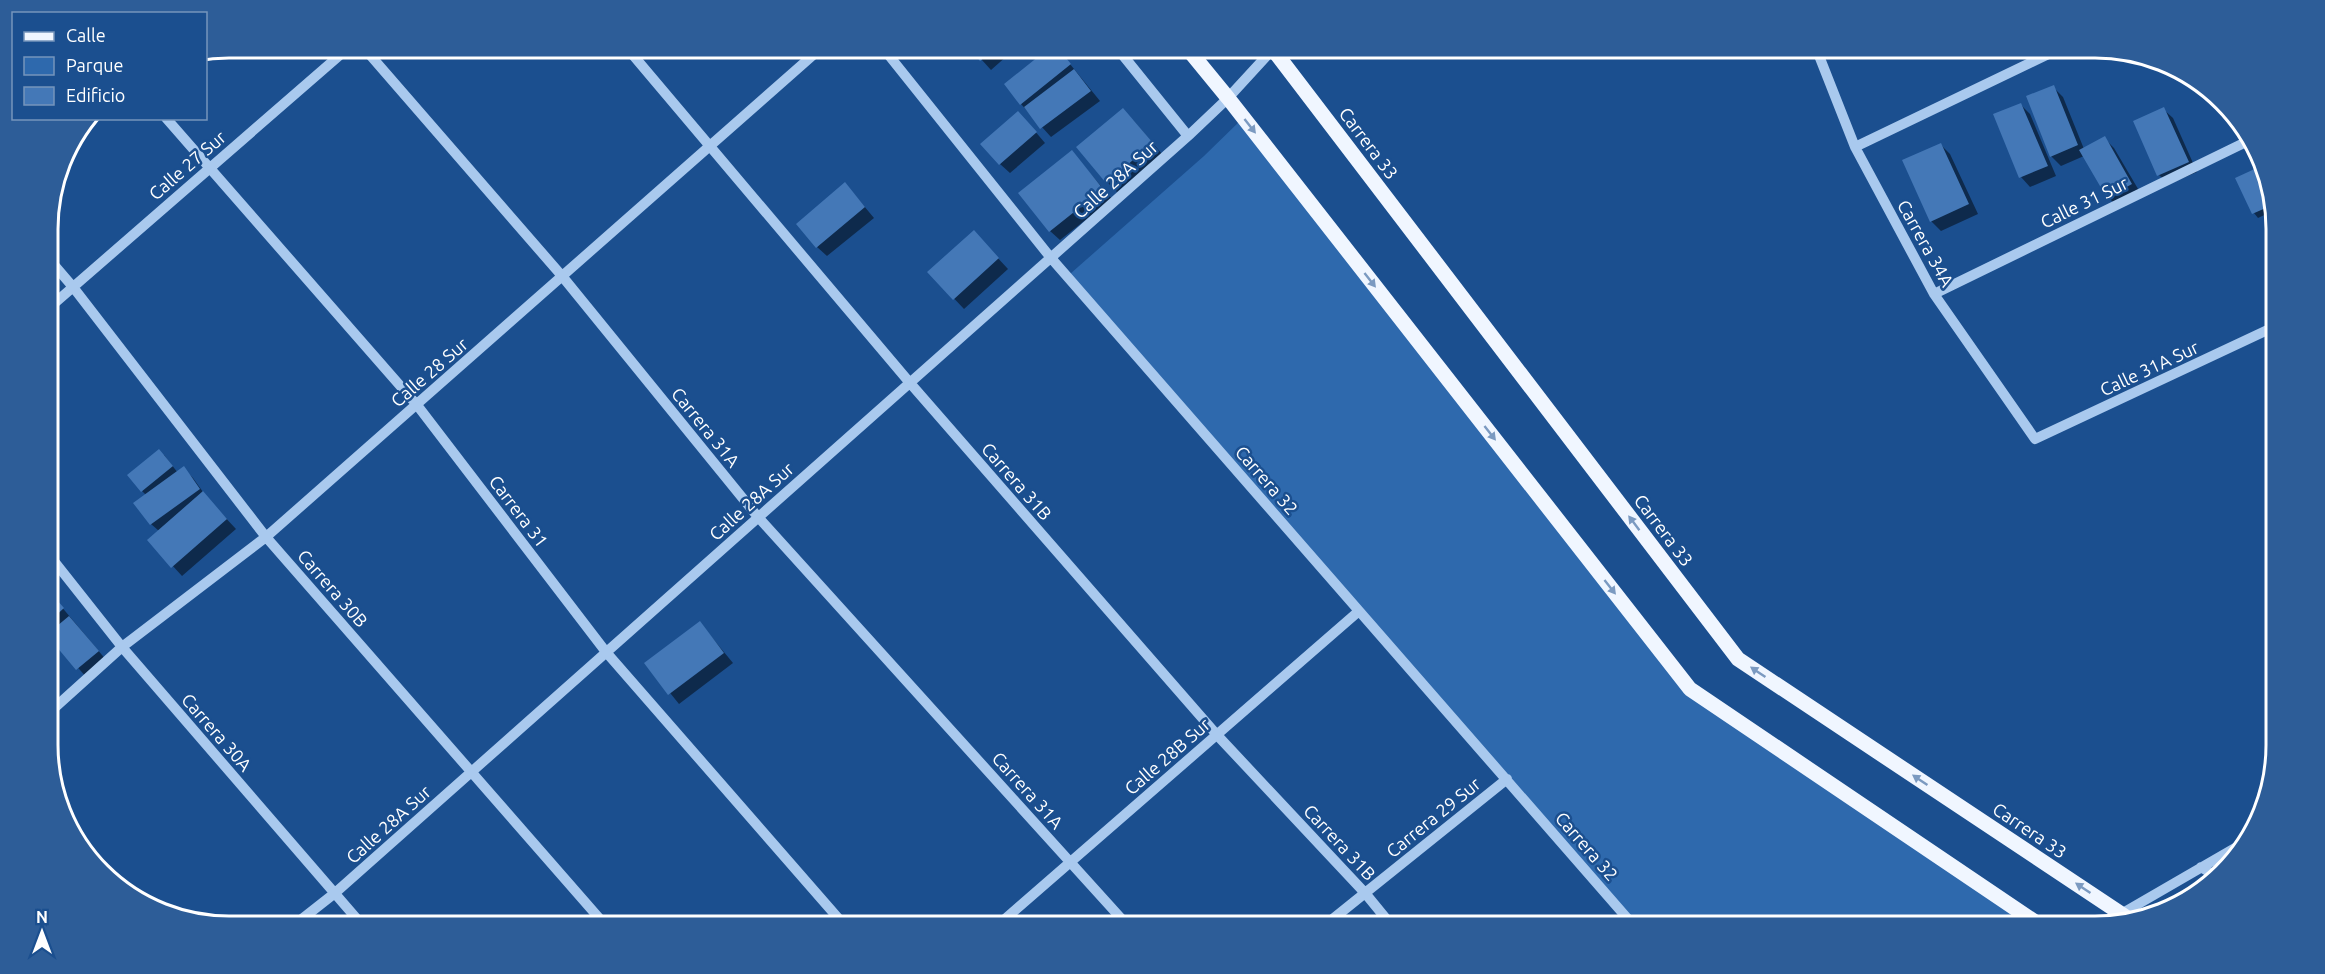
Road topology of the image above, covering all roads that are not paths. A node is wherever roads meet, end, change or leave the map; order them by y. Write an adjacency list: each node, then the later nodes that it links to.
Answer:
1 (335, 59): 18 (street, Calle 27 Sur)
2 (373, 59): 21 (street, Carrera 31A)
3 (636, 59): 16 (street, Carrera 31B)
4 (808, 59): 16 (street, Calle 28 Sur)
5 (892, 59): 19 (street, Carrera 32)
6 (1126, 59): 14 (street)
7 (1195, 59): 12 (main road)
8 (1263, 59): 12 (street, Calle 28A Sur)
9 (1281, 59): 46 (main road, Carrera 33, one-way to 9)
10 (1820, 59): 17 (street, Carrera 34A)
11 (2038, 59): 17 (street)
12 (1228, 98): 14 (street, Calle 28A Sur); 50 (main road, one-way to 50)
13 (168, 120): 18 (street, Carrera 31)
14 (1188, 136): 19 (street, Calle 28A Sur)
15 (2243, 143): 23 (street, Calle 31 Sur)
16 (710, 145): 21 (street, Calle 28 Sur); 26 (street, Carrera 31B)
17 (1855, 147): 23 (street, Carrera 34A)
18 (209, 168): 22 (street, Calle 27 Sur); 27 (street, Carrera 31)
19 (1051, 258): 26 (street, Calle 28A Sur); 32 (street, Carrera 32)
20 (59, 271): 22 (street, Carrera 30B)
21 (562, 276): 27 (street, Calle 28 Sur); 29 (street, Carrera 31A)
22 (73, 287): 24 (street, Calle 27 Sur); 30 (street, Carrera 30B)
23 (1934, 294): 28 (street, Carrera 34A)
24 (59, 299)
25 (2266, 331): 28 (street, Calle 31A Sur)
26 (910, 383): 29 (street, Calle 28A Sur); 36 (street, Carrera 31B)
27 (417, 405): 30 (street, Calle 28 Sur); 34 (street, Carrera 31)
28 (2035, 439)
29 (758, 517): 34 (street, Calle 28A Sur); 40 (street, Carrera 31A)
30 (266, 537): 33 (street, Calle 28 Sur); 37 (street, Carrera 30B)
31 (58, 567): 33 (street, Carrera 30A)
32 (1359, 611): 36 (street, Calle 28B Sur); 38 (street, Carrera 32)
33 (122, 647): 35 (street, Calle 28 Sur); 44 (street, Carrera 30A)
34 (606, 652): 37 (street, Calle 28A Sur); 54 (street, Carrera 31)
35 (58, 705)
36 (1217, 735): 40 (street, Calle 28B Sur); 43 (street, Carrera 31B)
37 (471, 772): 44 (street, Calle 28A Sur); 53 (street, Carrera 30B)
38 (1507, 779): 43 (street, Carrera 29 Sur); 49 (street, Carrera 32)
39 (2227, 852): 41 (street)
40 (1071, 862): 55 (street, Calle 28B Sur); 56 (street, Carrera 31A)
41 (2201, 867): 42 (street); 45 (street)
42 (2208, 872)
43 (1365, 892): 47 (street, Carrera 29 Sur); 48 (street, Carrera 31B)
44 (335, 893): 51 (street, Calle 28A Sur); 52 (street, Carrera 30A)
45 (2135, 911)
46 (2120, 913)
47 (1337, 915)
48 (1384, 915)
49 (1625, 915)
50 (2025, 915)
51 (306, 916)
52 (354, 916)
53 (597, 916)
54 (835, 916)
55 (1009, 916)
56 (1119, 916)

